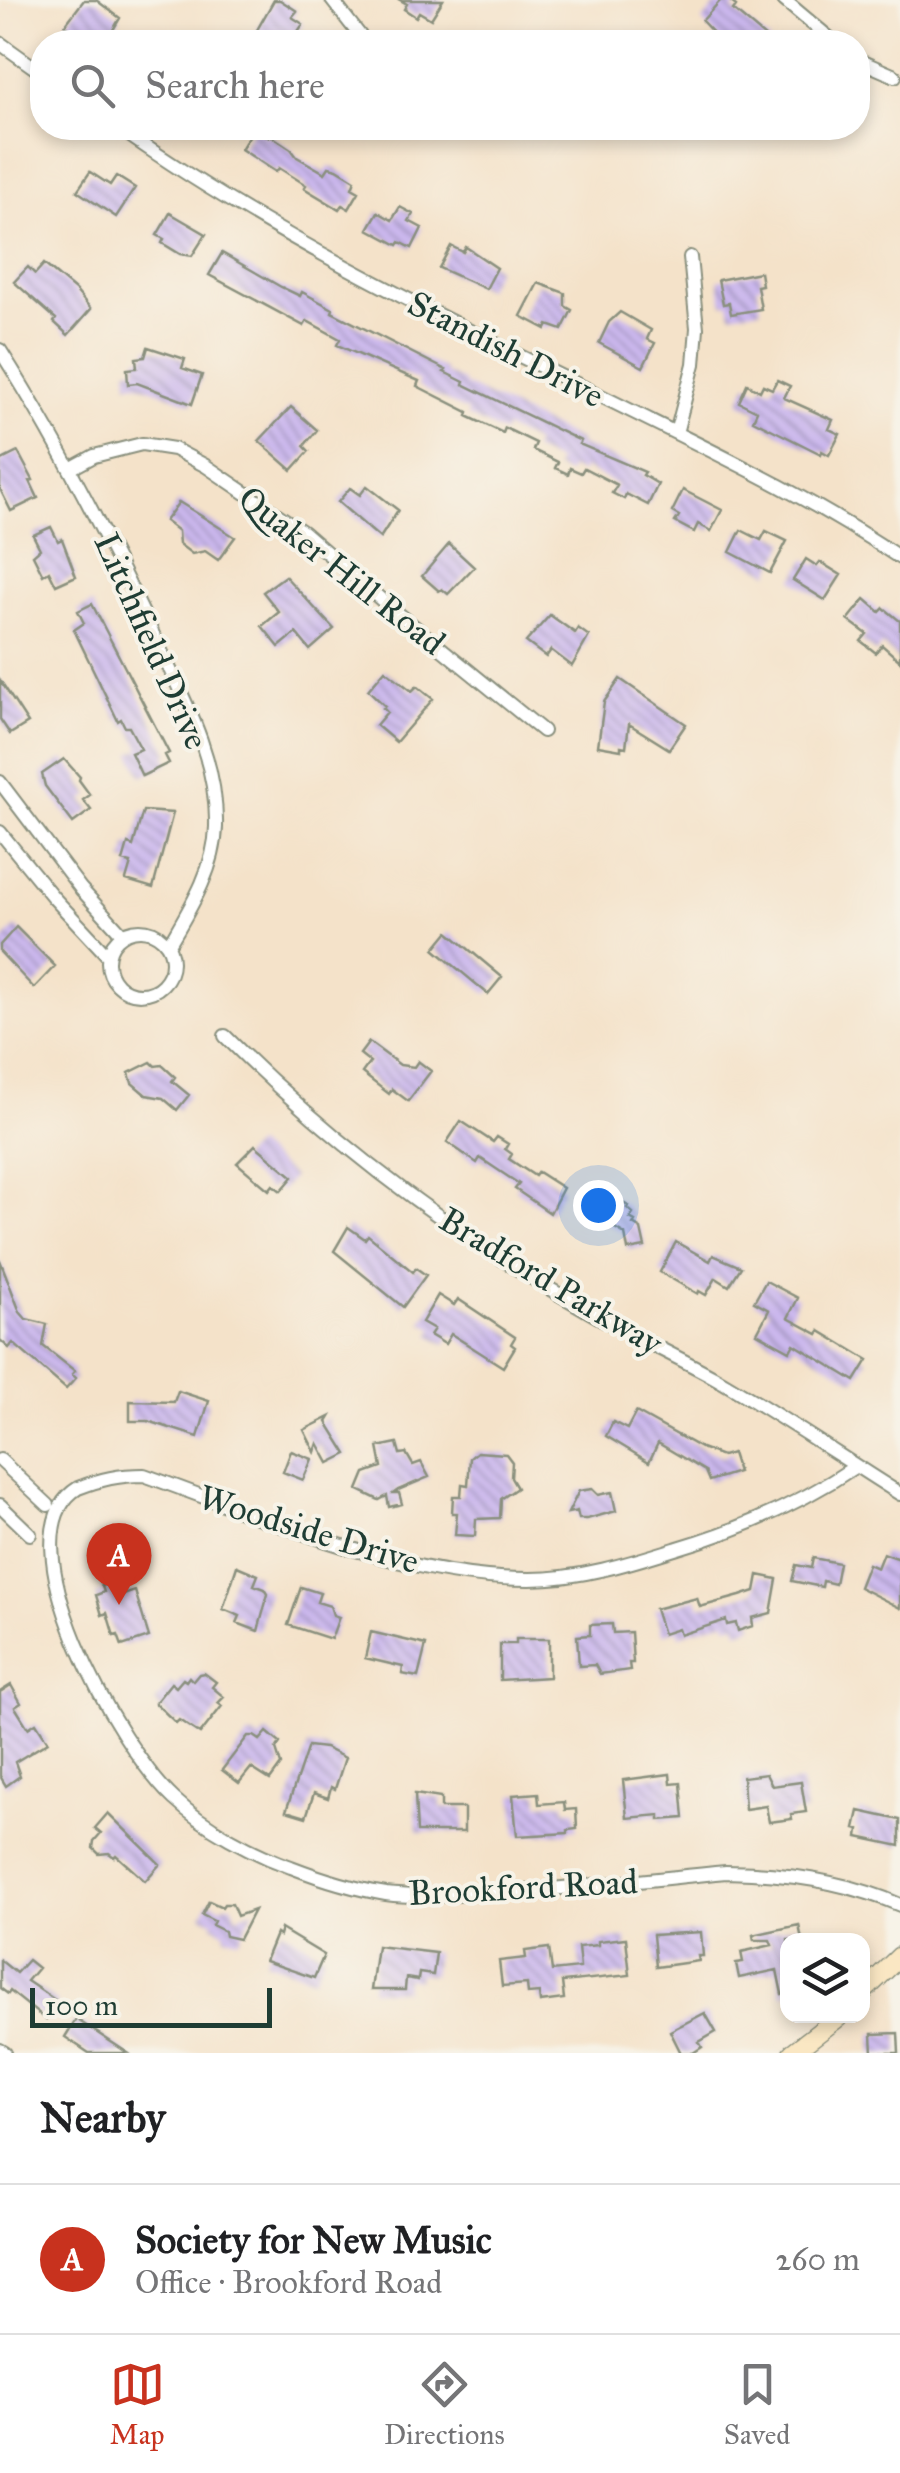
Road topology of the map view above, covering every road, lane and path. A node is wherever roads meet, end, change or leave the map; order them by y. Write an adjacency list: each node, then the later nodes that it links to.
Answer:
1 (332, 0): 3 (street)
2 (784, 0): 4 (street)
3 (355, 30)
4 (820, 30)
5 (0, 43): 6 (street)
6 (30, 64)
7 (870, 65): 8 (street)
8 (895, 76)
9 (137, 140): 12 (street, Standish Drive)
10 (690, 257): 12 (street)
11 (0, 350): 13 (street, Litchfield Drive)
12 (676, 433): 14 (street, Standish Drive)
13 (70, 468): 15 (street, Quaker Hill Road); 19 (street, Litchfield Drive)
14 (900, 558)
15 (544, 731)
16 (0, 782): 18 (street)
17 (0, 832): 20 (street)
18 (122, 935): 19 (street); 20 (street)
19 (168, 946): 20 (street)
20 (108, 956)
21 (225, 1036): 23 (street, Bradford Parkway)
22 (0, 1460): 26 (street)
23 (856, 1466): 24 (street, Bradford Parkway); 26 (street, Woodside Drive)
24 (900, 1494)
25 (0, 1505): 27 (street)
26 (48, 1505): 27 (street)
27 (30, 1534): 28 (street)
28 (30, 1549)
29 (78, 1684): 30 (street, Brookford Road)
30 (900, 1905)
31 (900, 1956): 32 (street)
32 (870, 1985)
33 (831, 2023): 34 (street)
34 (792, 2053)

